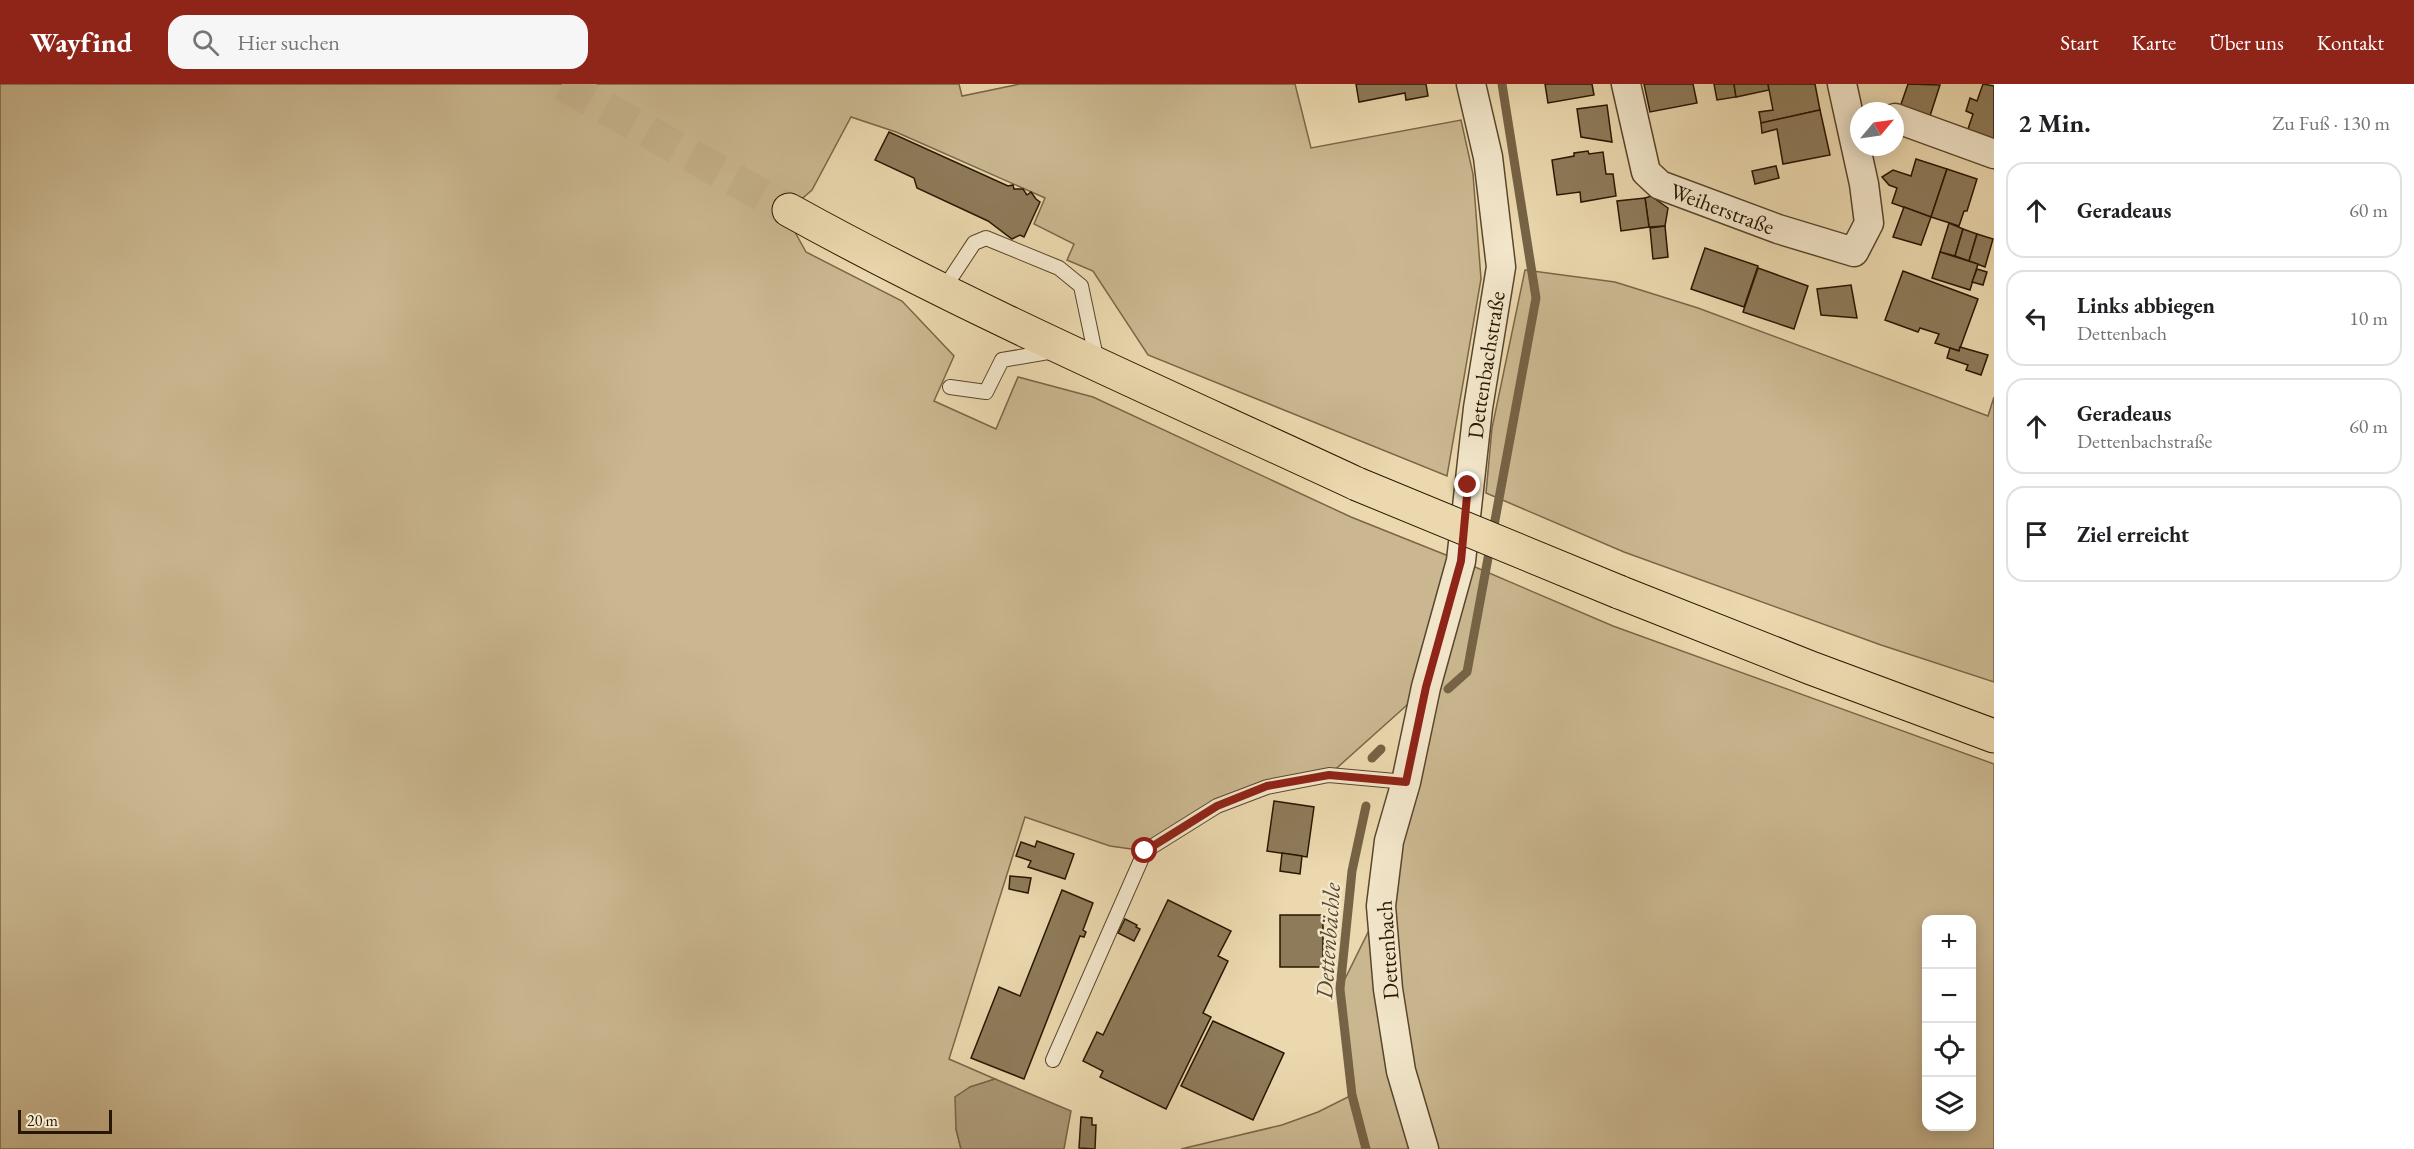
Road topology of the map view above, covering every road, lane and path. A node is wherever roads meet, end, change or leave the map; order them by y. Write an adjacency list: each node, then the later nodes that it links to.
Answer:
1 (1471, 84): 14 (street, Dettenbachstraße)
2 (1626, 84): 7 (street, Weiherstraße)
3 (1842, 84): 4 (street)
4 (1850, 104)
5 (1904, 121): 6 (street)
6 (1994, 154)
7 (1860, 156)
8 (789, 210): 9 (highway)
9 (942, 291): 10 (highway); 11 (lane)
10 (1064, 349): 11 (highway); 12 (lane)
11 (1097, 364): 13 (highway, bridge)
12 (950, 387)
13 (1994, 736)
14 (1411, 750): 15 (street, Dettenbach)
15 (1406, 782): 16 (lane); 17 (street, Dettenbach)
16 (1053, 1060)
17 (1424, 1149)

